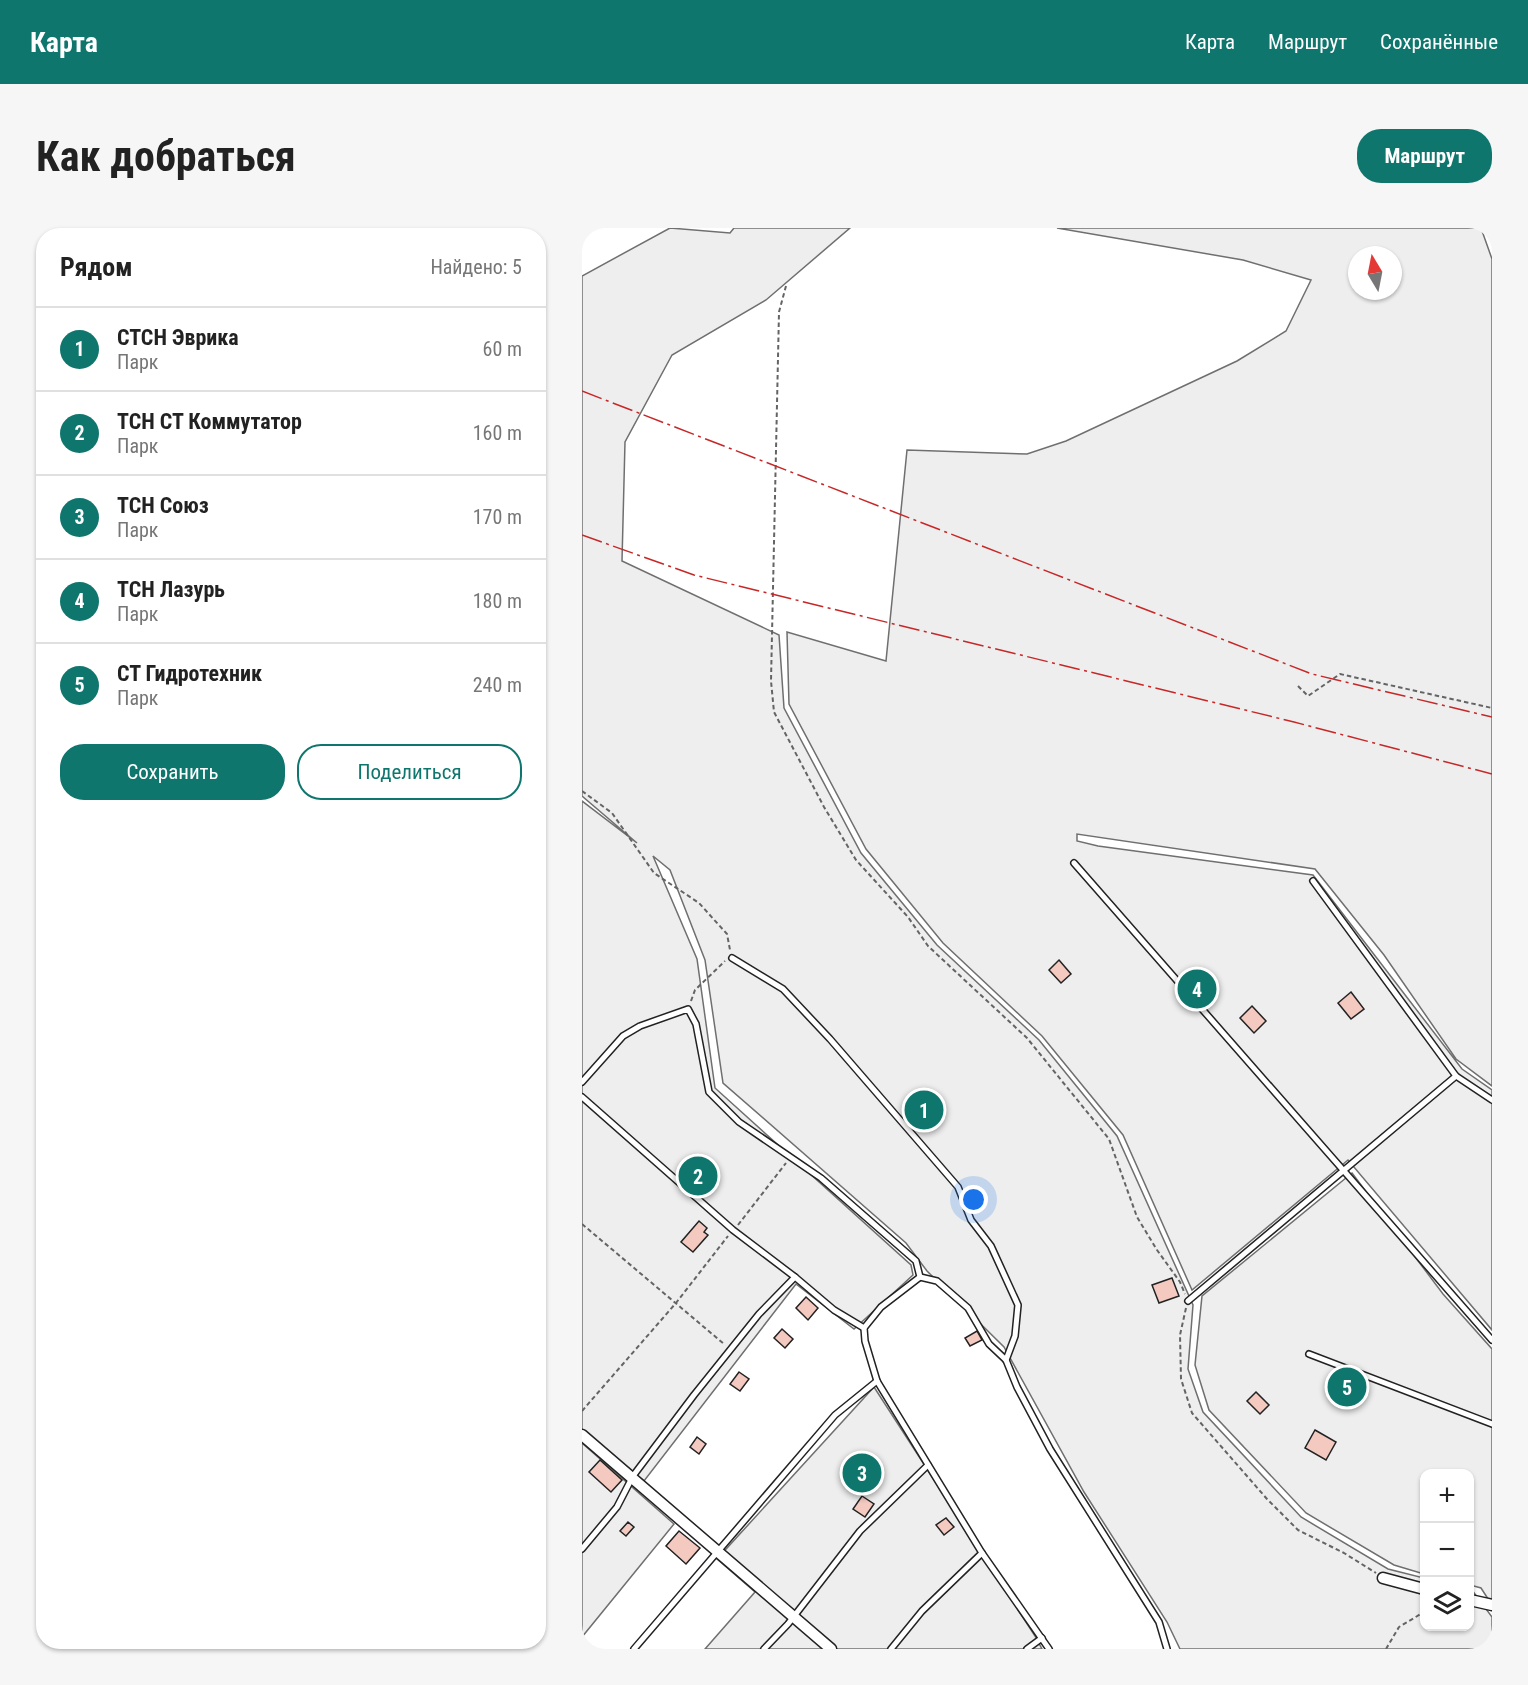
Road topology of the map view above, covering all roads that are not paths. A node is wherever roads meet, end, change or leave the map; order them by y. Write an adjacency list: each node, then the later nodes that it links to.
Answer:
1 (1074, 862): 8 (lane)
2 (1313, 881): 4 (lane)
3 (732, 958): 15 (lane)
4 (1456, 1076): 7 (lane); 8 (lane)
5 (582, 1082): 10 (lane)
6 (582, 1096): 9 (lane)
7 (1492, 1100)
8 (1342, 1172): 11 (lane); 13 (lane)
9 (795, 1276): 12 (lane); 20 (lane)
10 (920, 1277): 12 (lane); 15 (lane)
11 (1188, 1300)
12 (864, 1328): 16 (lane)
13 (1492, 1340)
14 (1309, 1354): 17 (lane)
15 (1006, 1360): 36 (lane)
16 (877, 1381): 19 (lane); 22 (lane)
17 (1492, 1424)
18 (582, 1435): 20 (street)
19 (928, 1465): 23 (lane); 28 (lane)
20 (632, 1479): 21 (lane); 22 (street)
21 (582, 1549)
22 (718, 1553): 28 (street); 30 (lane)
23 (982, 1553): 29 (lane); 33 (lane)
24 (1383, 1578): 25 (street)
25 (1420, 1587)
26 (1474, 1601): 27 (street)
27 (1492, 1605)
28 (794, 1617): 31 (lane); 32 (street)
29 (1042, 1638): 34 (lane); 35 (lane)
30 (634, 1649)
31 (764, 1649)
32 (831, 1649)
33 (891, 1649)
34 (1027, 1649)
35 (1049, 1649)
36 (1167, 1649)

